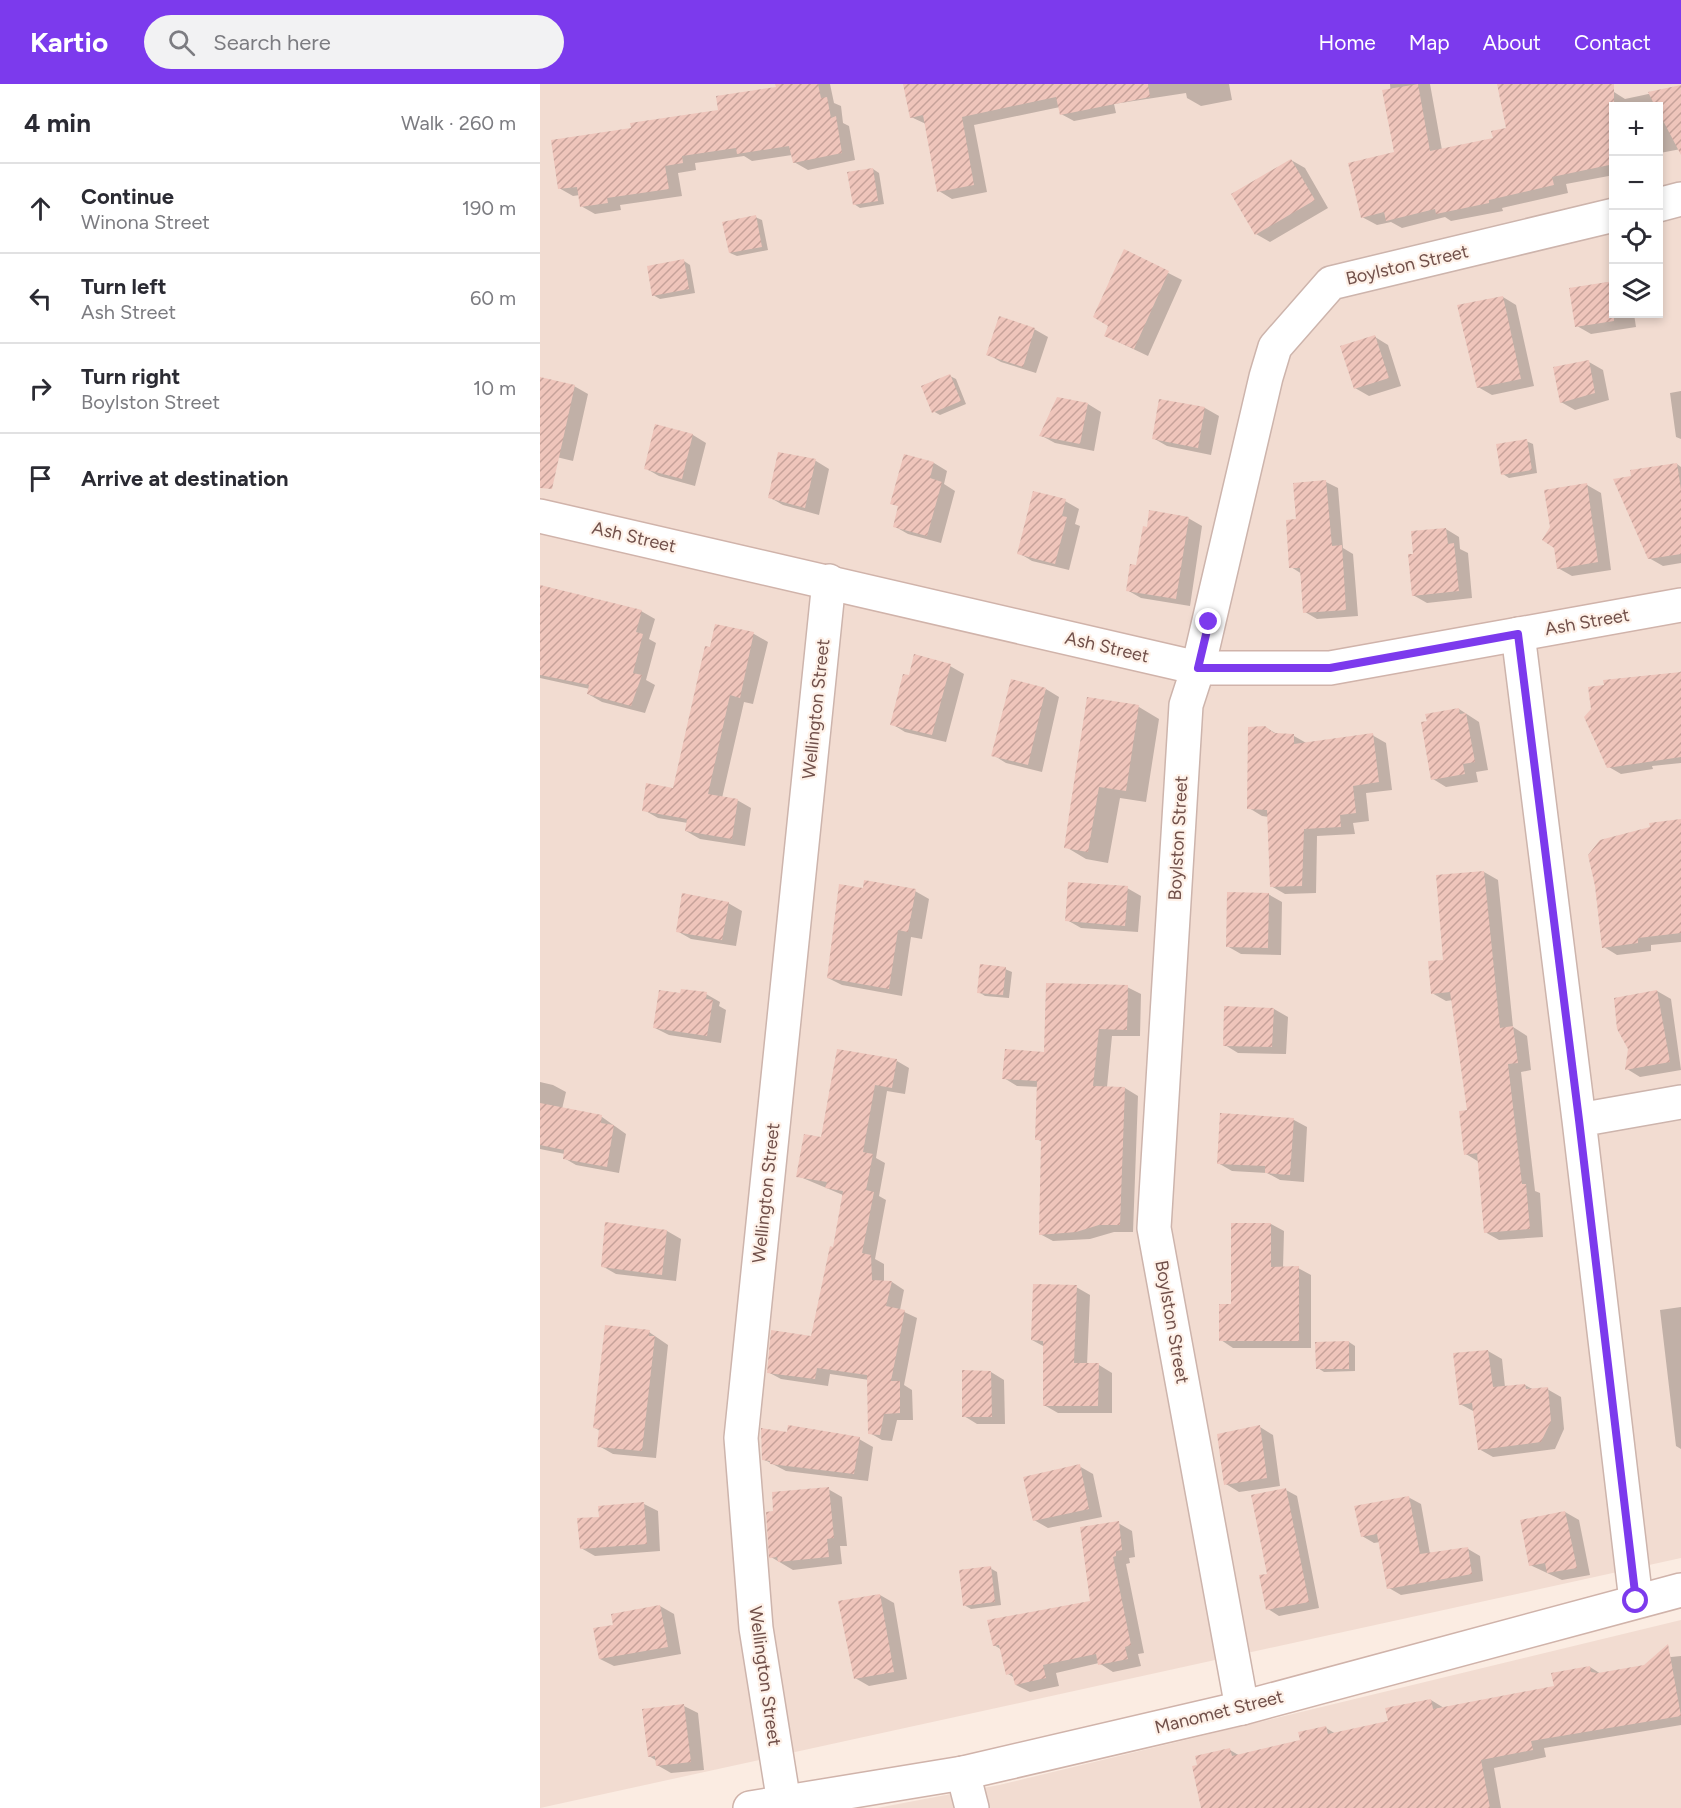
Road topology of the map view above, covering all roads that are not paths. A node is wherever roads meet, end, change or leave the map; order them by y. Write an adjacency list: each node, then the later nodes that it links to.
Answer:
1 (1681, 199): 2 (street)
2 (1663, 204)
3 (1609, 216): 8 (street, Boylston Street)
4 (540, 516): 5 (street, Ash Street)
5 (829, 581): 8 (street, Ash Street); 15 (street, Wellington Street)
6 (1681, 604): 7 (street, Ash Street)
7 (1518, 634): 8 (street, Ash Street); 10 (street)
8 (1198, 668): 13 (street, Boylston Street)
9 (1681, 1102): 10 (street)
10 (1579, 1120): 12 (street)
11 (1681, 1590): 12 (street, Manomet Street)
12 (1636, 1601): 13 (street, Manomet Street)
13 (1242, 1708): 14 (street, Manomet Street)
14 (963, 1773): 15 (street, Manomet Street); 17 (street)
15 (784, 1803): 16 (street, Manomet Street)
16 (750, 1808)
17 (972, 1808)

